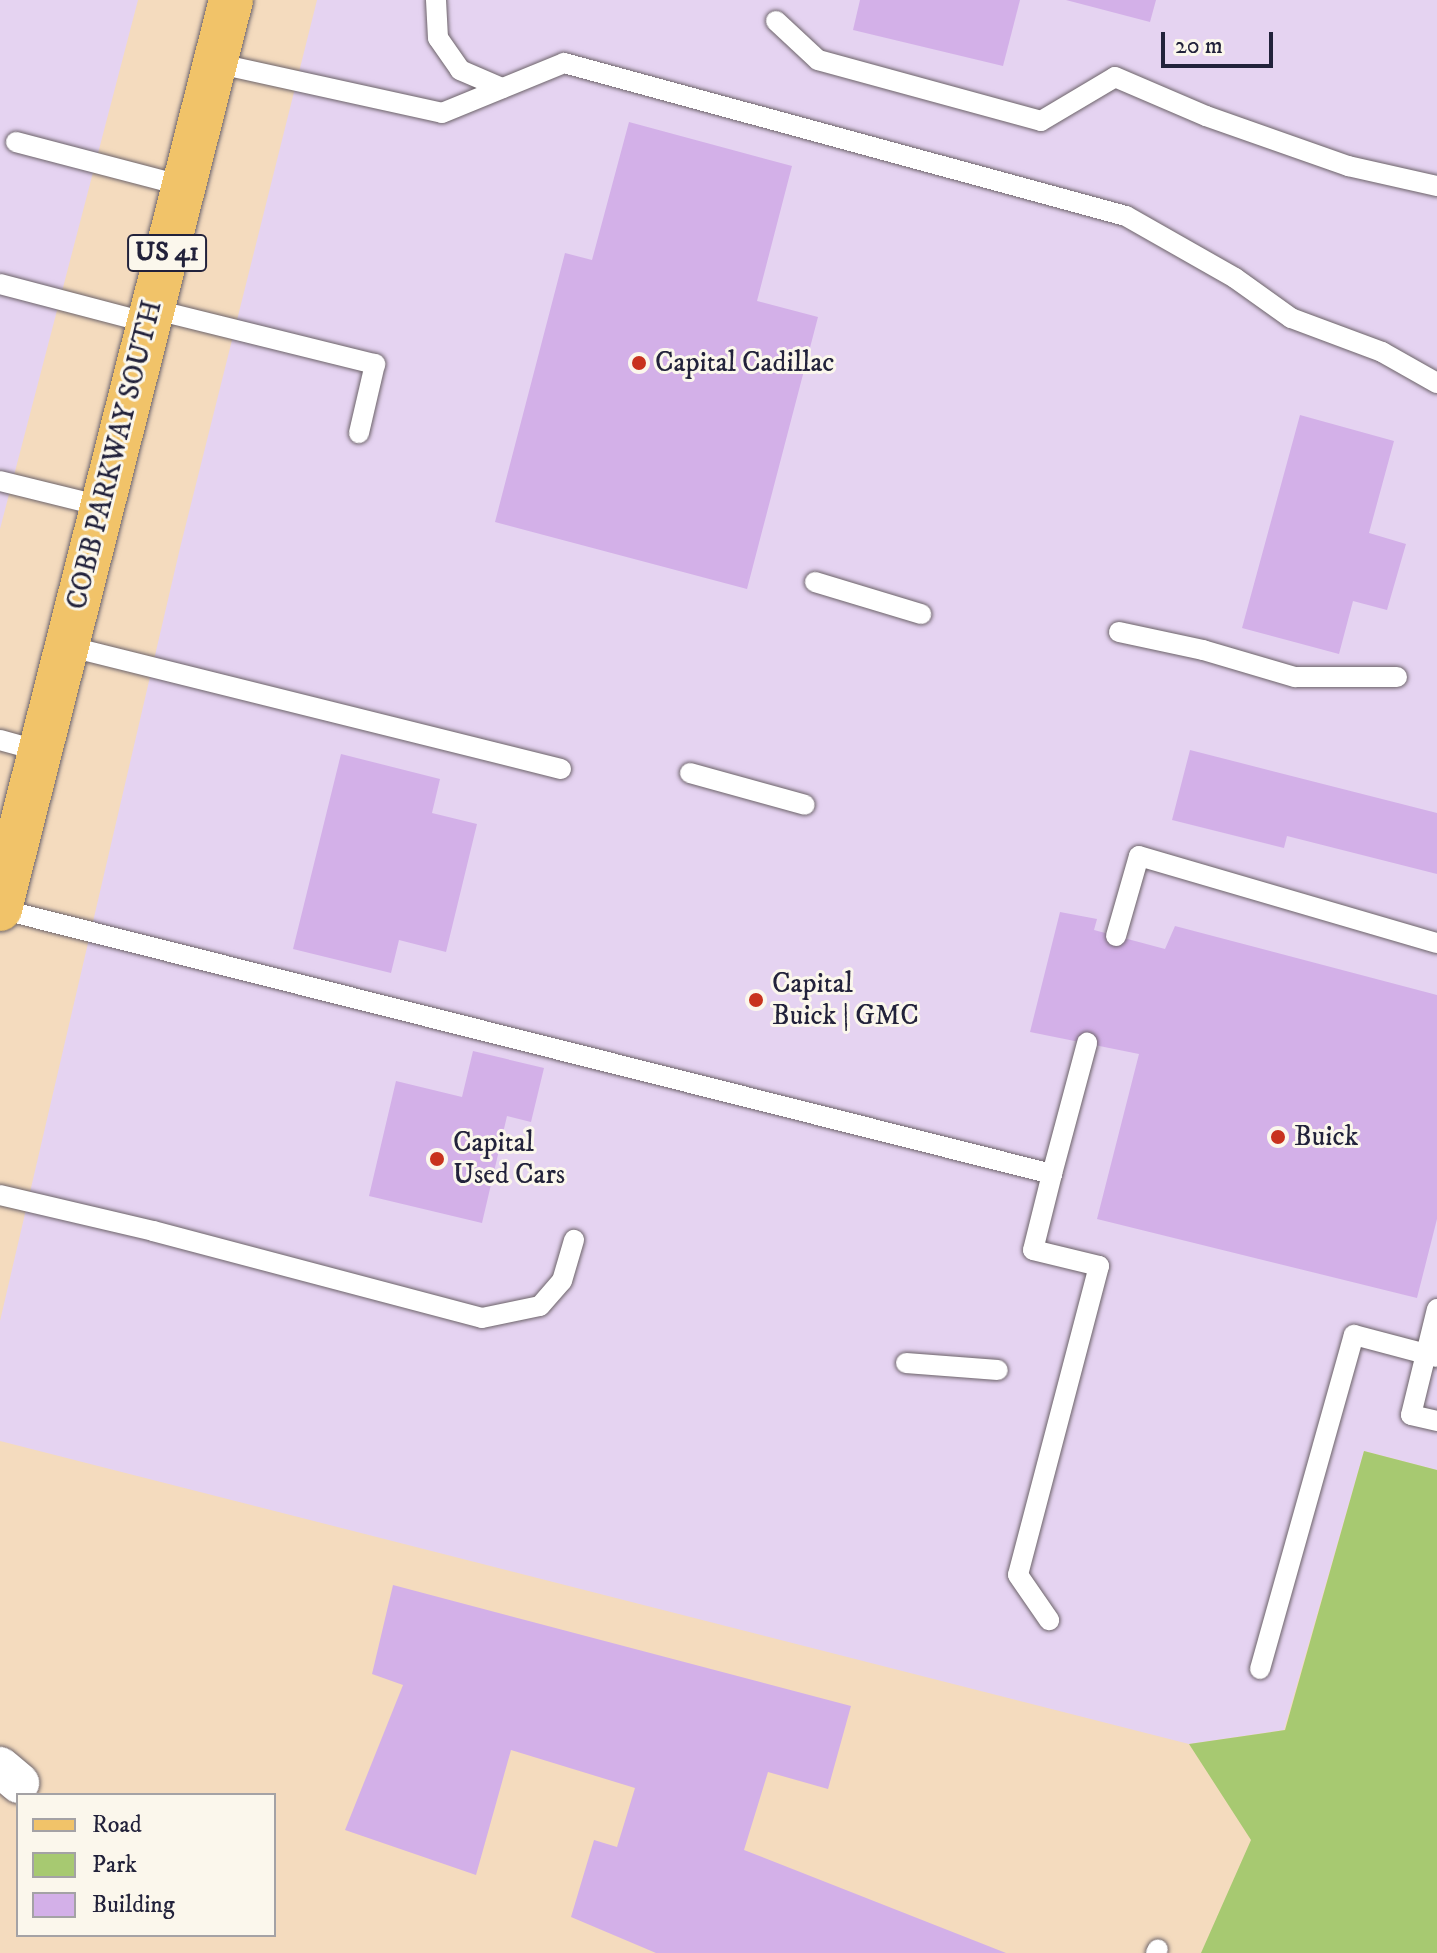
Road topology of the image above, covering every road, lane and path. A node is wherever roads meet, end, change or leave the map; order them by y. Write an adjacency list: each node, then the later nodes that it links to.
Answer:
1 (231, 0): 4 (main road, COBB PARKWAY SOUTH / US 41)
2 (436, 0): 5 (lane)
3 (776, 21): 8 (lane)
4 (215, 63): 5 (lane); 7 (main road, COBB PARKWAY SOUTH / US 41)
5 (502, 88): 11 (lane)
6 (16, 142): 7 (lane)
7 (184, 186): 10 (main road, COBB PARKWAY SOUTH / US 41)
8 (1437, 186)
9 (0, 284): 10 (lane)
10 (150, 316): 12 (lane); 14 (main road, COBB PARKWAY SOUTH / US 41)
11 (1437, 383)
12 (359, 433)
13 (0, 481): 14 (lane)
14 (102, 506): 18 (main road, COBB PARKWAY SOUTH / US 41)
15 (815, 582): 16 (lane)
16 (921, 614)
17 (1119, 632): 19 (lane)
18 (67, 646): 20 (main road, COBB PARKWAY SOUTH / US 41); 21 (lane)
19 (1397, 677)
20 (20, 746): 24 (main road, COBB PARKWAY SOUTH / US 41)
21 (561, 769)
22 (690, 773): 23 (lane)
23 (805, 805)
24 (0, 909): 28 (lane)
25 (1116, 936): 26 (lane)
26 (1437, 943)
27 (1087, 1043): 28 (lane)
28 (1052, 1174): 36 (lane)
29 (0, 1195): 30 (lane)
30 (574, 1240)
31 (1437, 1309): 32 (lane)
32 (1431, 1355): 35 (lane); 37 (lane)
33 (906, 1363): 34 (lane)
34 (998, 1370)
35 (1437, 1421)
36 (1049, 1620)
37 (1260, 1669)
38 (0, 1767): 39 (street)
39 (0, 1784)

